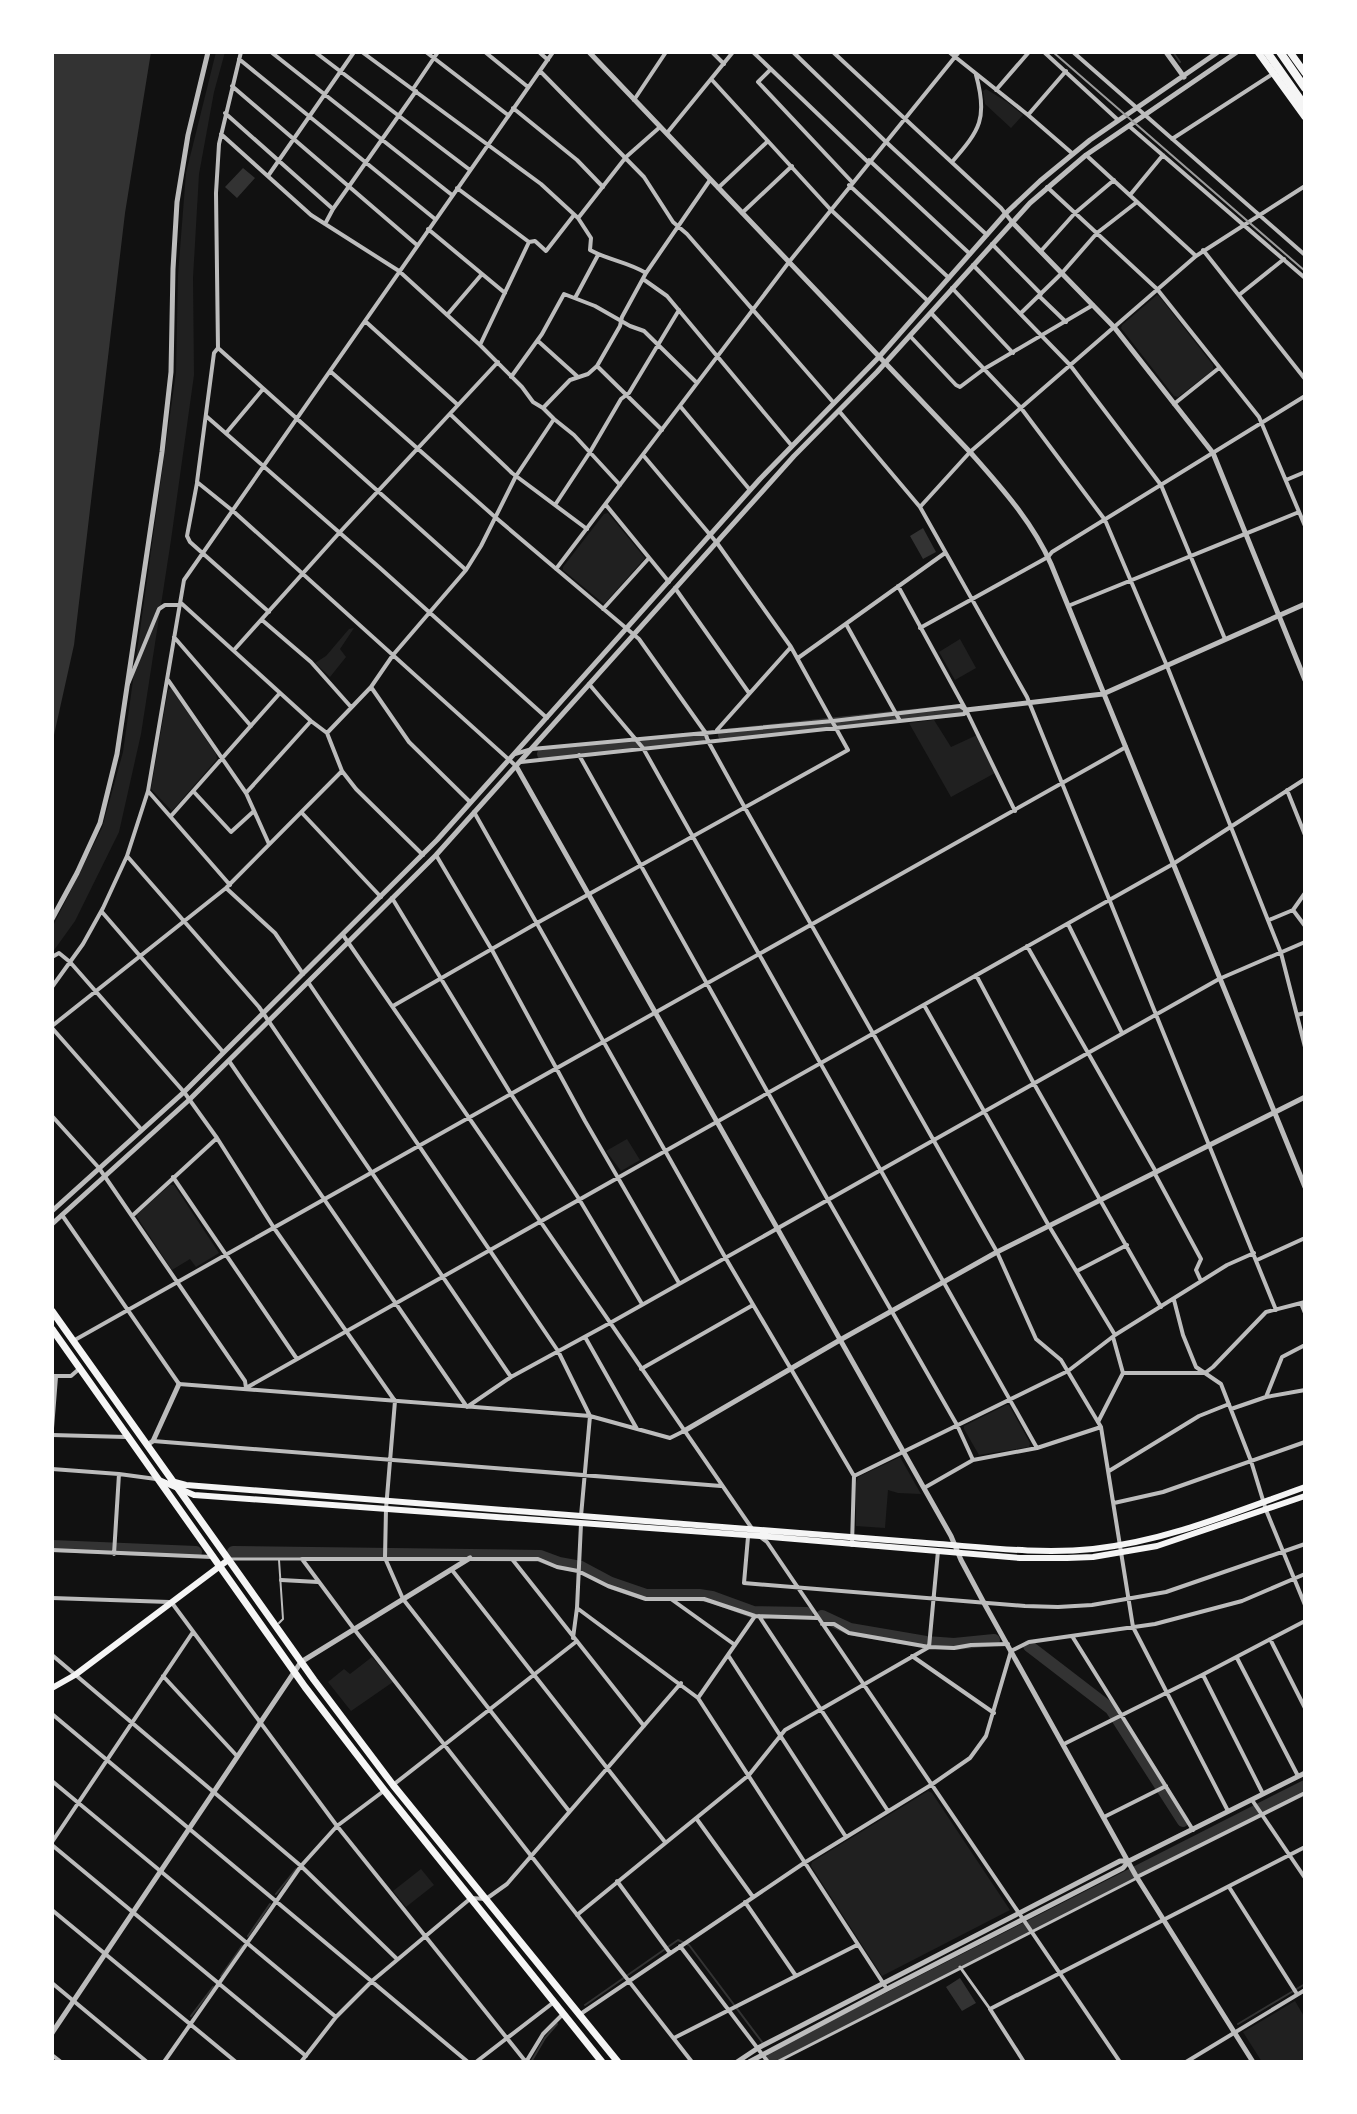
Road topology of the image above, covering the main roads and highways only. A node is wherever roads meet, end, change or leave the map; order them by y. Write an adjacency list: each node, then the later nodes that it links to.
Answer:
1 (1258, 52): 8 (highway)
2 (1267, 52): 7 (highway)
3 (1280, 52): 6 (highway)
4 (1290, 52): 5 (highway)
5 (1305, 73)
6 (1305, 88)
7 (1305, 106)
8 (1305, 117)
9 (52, 1311): 12 (highway)
10 (52, 1329): 11 (highway)
11 (156, 1479): 12 (main road); 20 (highway)
12 (174, 1484): 15 (main road); 19 (highway)
13 (1305, 1487): 18 (main road)
14 (1305, 1496): 18 (main road)
15 (581, 1520): 16 (main road); 16 (main road)
16 (852, 1541): 17 (main road); 17 (main road)
17 (956, 1549): 18 (main road)
18 (1120, 1549)
19 (228, 1560): 20 (main road); 23 (highway)
20 (219, 1566): 21 (main road); 22 (highway)
21 (52, 1688)
22 (602, 2062)
23 (618, 2062)

